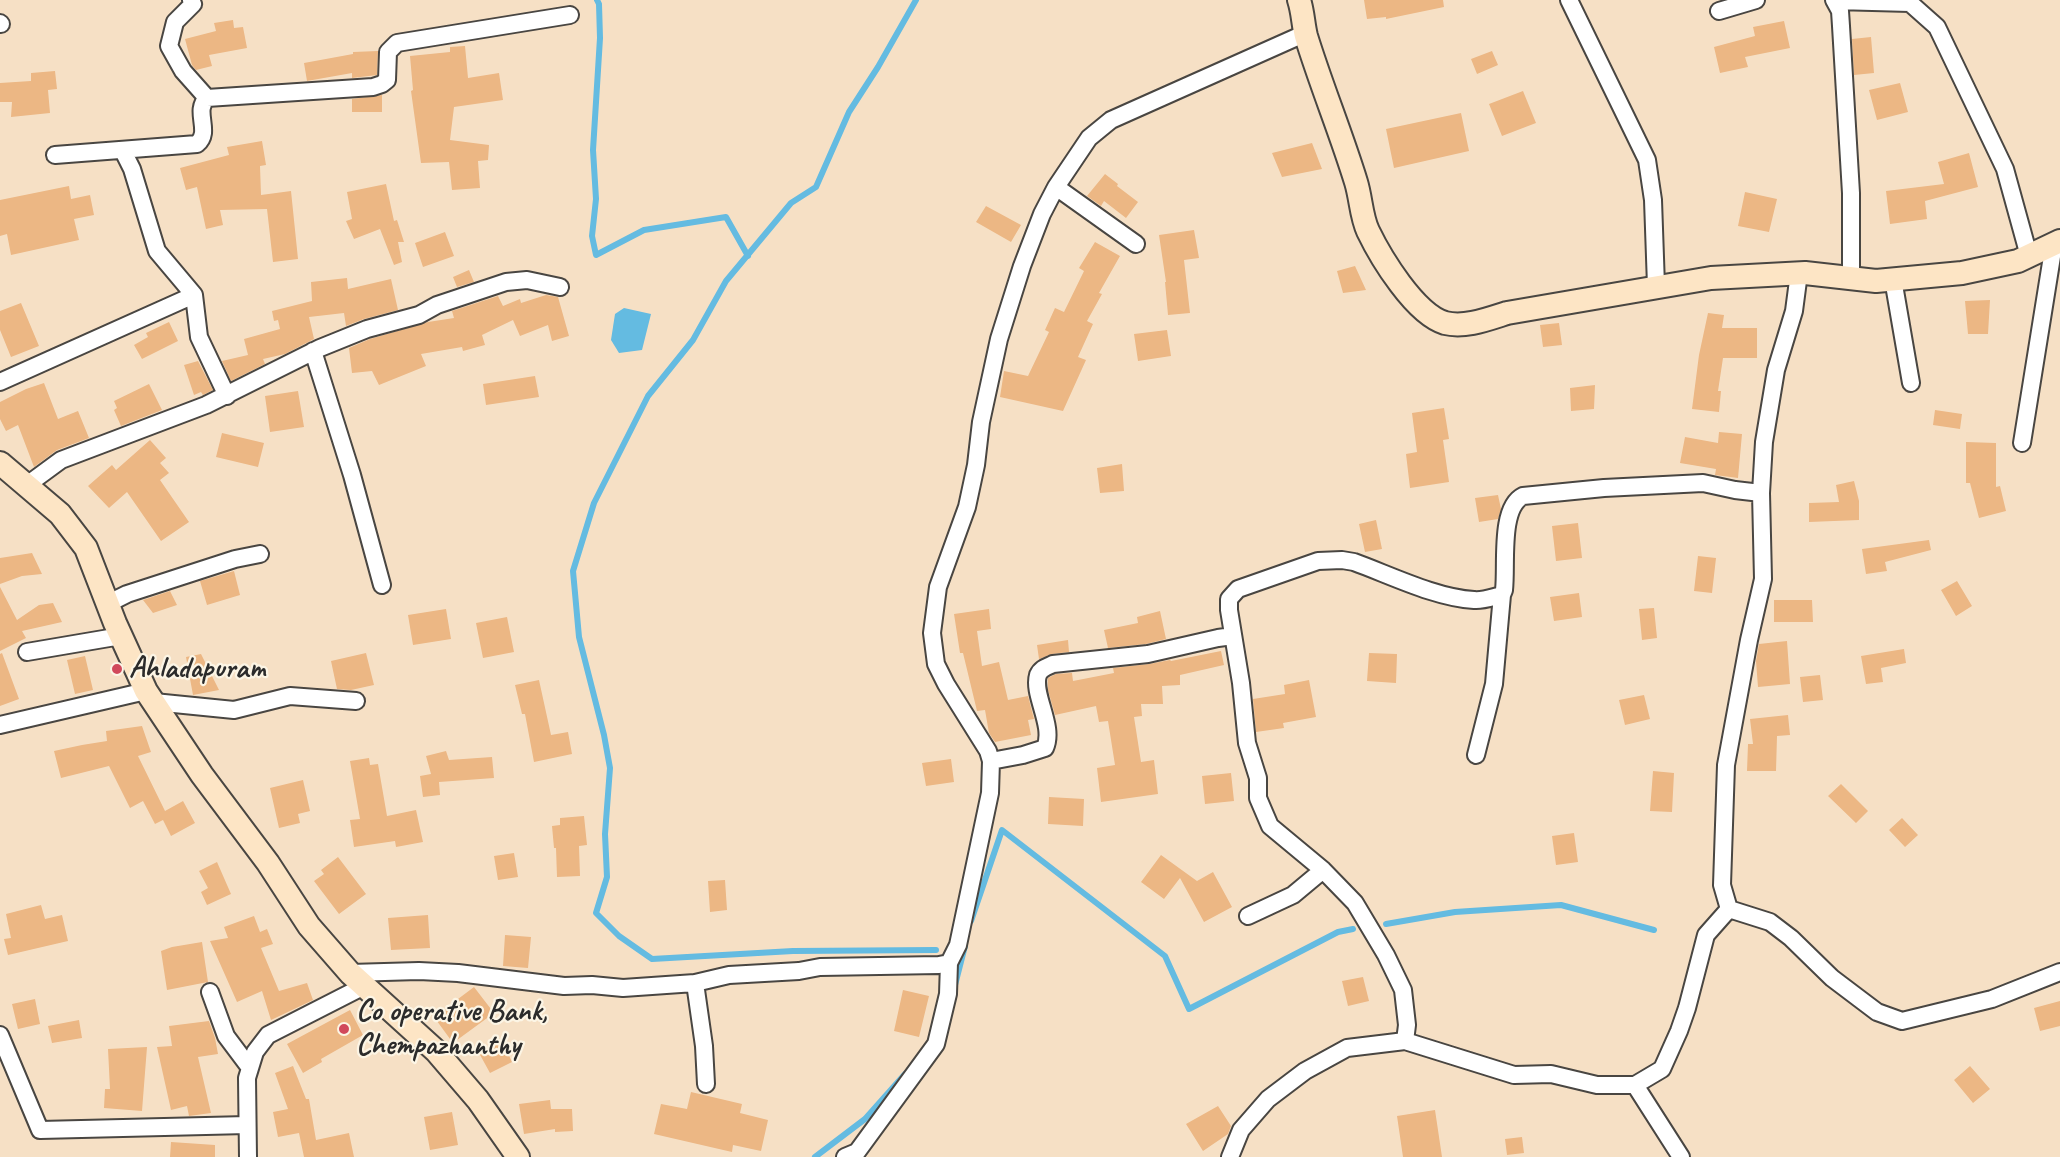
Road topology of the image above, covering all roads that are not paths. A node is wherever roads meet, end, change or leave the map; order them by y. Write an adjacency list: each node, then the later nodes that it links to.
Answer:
1 (191, 0): 9 (street)
2 (1299, 0): 8 (main road)
3 (1569, 0): 19 (street)
4 (1756, 0): 6 (street)
5 (1835, 1): 15 (street); 17 (street)
6 (1719, 11)
7 (570, 15): 9 (street)
8 (1306, 33): 12 (street); 19 (main road)
9 (207, 98): 10 (street)
10 (123, 151): 11 (street); 21 (street)
11 (55, 155)
12 (1056, 187): 14 (street); 41 (street)
13 (2057, 242): 15 (main road); 26 (street)
14 (1136, 244)
15 (2029, 255): 18 (main road)
16 (1798, 273): 17 (main road); 19 (main road); 29 (street)
17 (1851, 279): 18 (main road)
18 (1893, 279): 24 (street)
19 (1656, 286)
20 (560, 287): 22 (street)
21 (194, 295): 23 (street); 25 (street)
22 (313, 351): 25 (street); 31 (street)
23 (0, 382)
24 (1911, 383)
25 (227, 396): 28 (street)
26 (2022, 443)
27 (0, 463): 28 (main road)
28 (27, 485): 33 (main road)
29 (1761, 493): 32 (street); 43 (street)
30 (260, 554): 33 (street)
31 (382, 585)
32 (1502, 595): 35 (street); 40 (street)
33 (107, 604): 34 (main road)
34 (121, 636): 36 (street); 37 (main road)
35 (1233, 636): 41 (street); 42 (street)
36 (27, 652)
37 (150, 697): 38 (street); 39 (street); 47 (main road)
38 (356, 700)
39 (0, 725)
40 (1476, 755)
41 (991, 762): 45 (street)
42 (1323, 870): 44 (street); 51 (street)
43 (1729, 909): 46 (street); 54 (street)
44 (1248, 916)
45 (949, 963): 48 (street); 58 (street)
46 (2060, 972)
47 (357, 979): 48 (street); 52 (street); 57 (main road)
48 (695, 983): 53 (street)
49 (210, 992): 52 (street)
50 (0, 1035): 55 (street)
51 (1405, 1041): 54 (street); 59 (street)
52 (250, 1068): 55 (street)
53 (706, 1084)
54 (1635, 1085): 60 (street)
55 (247, 1125): 56 (street)
56 (248, 1157)
57 (518, 1157)
58 (845, 1157)
59 (1230, 1157)
60 (1681, 1157)

